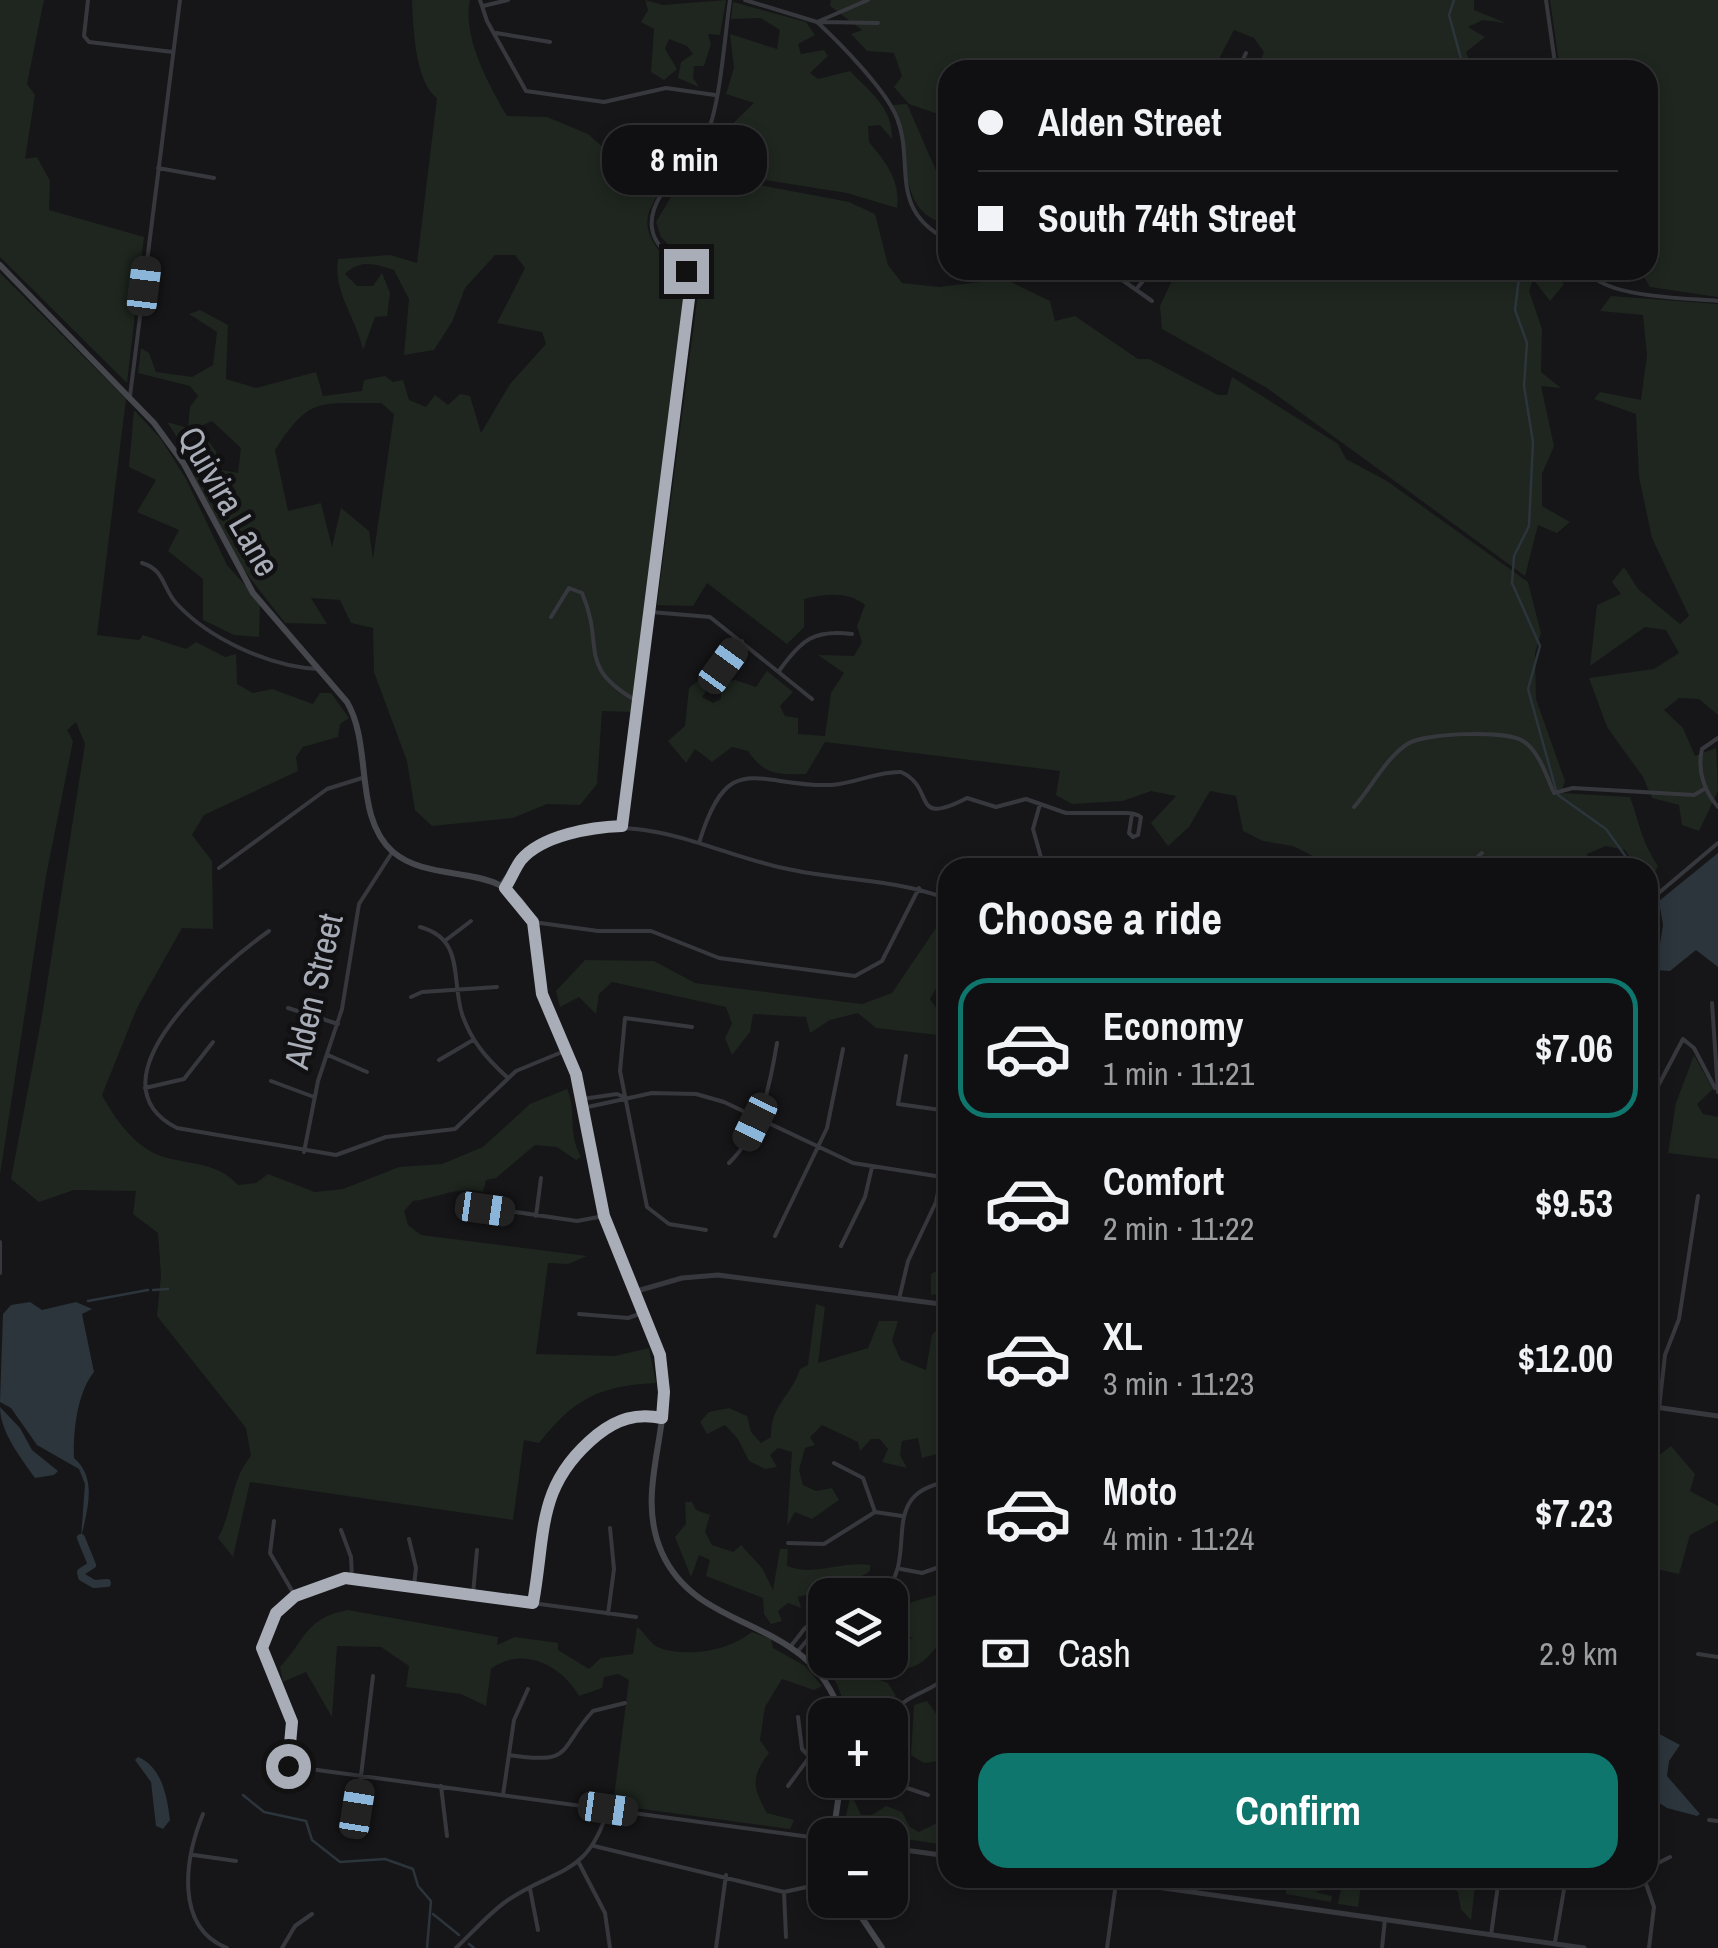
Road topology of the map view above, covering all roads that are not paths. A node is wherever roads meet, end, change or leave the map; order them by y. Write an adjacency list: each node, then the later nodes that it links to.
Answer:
1 (88, 0): 16 (street)
2 (180, 0): 16 (street)
3 (508, 0): 9 (street)
4 (730, 0): 20 (street)
5 (745, 0): 11 (street)
6 (770, 0): 11 (street)
7 (868, 0): 12 (street)
8 (1546, 0): 19 (street)
9 (490, 2): 10 (street)
10 (481, 3): 14 (street)
11 (766, 6): 12 (street)
12 (818, 22): 13 (street); 23 (street)
13 (878, 23)
14 (494, 33): 15 (street); 20 (street)
15 (550, 42)
16 (174, 52): 21 (street)
17 (1246, 53): 18 (street)
18 (1243, 60)
19 (1555, 60)
20 (715, 95): 33 (street)
21 (158, 168): 22 (street); 31 (street)
22 (214, 178)
23 (938, 233)
24 (0, 265): 31 (main road, Quivira Lane)
25 (1125, 280): 28 (street)
26 (1144, 280): 28 (street)
27 (1595, 280): 30 (street)
28 (1138, 288): 29 (street)
29 (1152, 301)
30 (1718, 301)
31 (130, 396): 37 (main road, Quivira Lane)
32 (142, 563): 37 (street)
33 (651, 612): 36 (street); 41 (street)
34 (551, 617): 41 (street)
35 (852, 634): 38 (street)
36 (742, 641): 38 (street); 39 (street)
37 (319, 669): 43 (main road, Quivira Lane)
38 (779, 670): 40 (street)
39 (722, 677)
40 (812, 699)
41 (640, 703): 49 (street)
42 (1718, 738): 44 (street)
43 (366, 777): 52 (main road, Quivira Lane); 56 (street)
44 (1706, 788): 46 (street); 47 (street)
45 (1040, 804): 48 (street); 50 (street); 54 (street)
46 (1354, 807)
47 (1718, 807)
48 (1132, 814)
49 (622, 826): 50 (street); 57 (street)
50 (699, 843): 58 (street)
51 (1718, 843): 59 (street)
52 (393, 851): 57 (main road); 71 (street, Alden Street)
53 (1482, 853): 55 (street)
54 (1041, 858)
55 (1477, 858)
56 (219, 868)
57 (502, 887): 62 (main road)
58 (918, 888): 60 (street); 62 (street)
59 (1658, 894)
60 (938, 895)
61 (471, 921): 65 (street)
62 (533, 922): 77 (main road)
63 (420, 927): 65 (street)
64 (268, 931): 85 (street)
65 (446, 940): 67 (street)
66 (497, 987): 67 (street)
67 (458, 988): 68 (street); 73 (street)
68 (410, 998)
69 (1712, 1003): 86 (street)
70 (288, 1008): 71 (street)
71 (338, 1024): 78 (street, Alden Street)
72 (692, 1028): 88 (street)
73 (473, 1040): 80 (street); 82 (street)
74 (212, 1042): 85 (street)
75 (777, 1043): 91 (street)
76 (844, 1048): 92 (street)
77 (568, 1050): 82 (street); 89 (main road)
78 (328, 1055): 81 (street); 87 (street, Alden Street)
79 (906, 1056): 90 (street)
80 (439, 1060)
81 (366, 1072)
82 (508, 1078): 93 (street)
83 (271, 1081): 87 (street)
84 (1658, 1086): 86 (street)
85 (145, 1088): 93 (street)
86 (1717, 1090)
87 (314, 1097): 93 (street, Alden Street)
88 (624, 1097): 89 (street); 91 (street); 103 (street)
89 (583, 1104): 102 (main road)
90 (938, 1110)
91 (757, 1118): 92 (street); 94 (street)
92 (818, 1148): 95 (street); 104 (street)
93 (304, 1152)
94 (730, 1164)
95 (872, 1167): 96 (street); 106 (street)
96 (938, 1176)
97 (541, 1178): 101 (street)
98 (938, 1194): 109 (street)
99 (1698, 1196): 113 (street)
100 (468, 1205): 101 (street)
101 (536, 1216): 102 (street)
102 (604, 1216): 108 (main road)
103 (706, 1230)
104 (775, 1236)
105 (0, 1242): 107 (street)
106 (841, 1246)
107 (0, 1273)
108 (637, 1291): 109 (street); 111 (main road)
109 (899, 1300): 110 (street)
110 (938, 1304)
111 (645, 1312): 112 (street); 115 (main road)
112 (579, 1314)
113 (1659, 1408): 114 (street)
114 (1718, 1416)
115 (662, 1418): 133 (street); 137 (main road)
116 (834, 1462): 118 (street)
117 (938, 1485): 119 (street)
118 (875, 1512): 119 (street); 124 (street)
119 (902, 1516): 126 (street)
120 (274, 1521): 132 (street)
121 (610, 1528): 134 (street)
122 (341, 1530): 128 (street)
123 (409, 1539): 130 (street)
124 (788, 1543)
125 (476, 1550): 131 (street)
126 (901, 1569): 127 (street); 129 (street)
127 (938, 1569)
128 (352, 1578): 130 (street); 132 (street)
129 (894, 1578)
130 (414, 1586): 131 (street)
131 (473, 1594): 133 (street)
132 (295, 1596): 149 (street)
133 (533, 1603): 134 (street)
134 (608, 1614): 135 (street)
135 (636, 1617)
136 (808, 1632): 137 (street)
137 (794, 1648): 143 (main road)
138 (1698, 1654): 139 (street)
139 (1718, 1657)
140 (373, 1676): 149 (street)
141 (938, 1681): 144 (street)
142 (528, 1689): 147 (street)
143 (832, 1698)
144 (908, 1698)
145 (625, 1703): 147 (street)
146 (798, 1717): 148 (street)
147 (509, 1755): 153 (street)
148 (808, 1759): 151 (street)
149 (362, 1776): 150 (street); 155 (street)
150 (441, 1786): 153 (street); 160 (street)
151 (788, 1786)
152 (908, 1788): 154 (street)
153 (504, 1795): 156 (street)
154 (928, 1795)
155 (357, 1809)
156 (608, 1809): 161 (street); 162 (street)
157 (204, 1814): 164 (street)
158 (1709, 1820): 159 (street)
159 (1718, 1821)
160 (447, 1836)
161 (808, 1837)
162 (594, 1846): 168 (street); 170 (street)
163 (908, 1850): 165 (street)
164 (194, 1855): 167 (street); 188 (street)
165 (938, 1855)
166 (1670, 1856): 169 (street)
167 (236, 1861)
168 (579, 1863): 177 (street); 191 (street)
169 (1658, 1863)
170 (726, 1875): 178 (street); 192 (street)
171 (808, 1887): 178 (street)
172 (1115, 1888): 194 (street)
173 (1171, 1888): 181 (street)
174 (1498, 1888): 184 (street)
175 (1564, 1888): 187 (street)
176 (1648, 1888): 197 (street)
177 (530, 1889): 182 (street); 190 (street)
178 (784, 1892): 185 (street)
179 (312, 1914): 189 (street)
180 (865, 1918): 183 (main road)
181 (1385, 1919): 184 (street); 195 (street)
182 (538, 1930)
183 (874, 1931): 186 (street); 193 (main road)
184 (1491, 1934): 187 (street)
185 (786, 1937)
186 (862, 1940)
187 (1554, 1946): 196 (street)
188 (227, 1948)
189 (282, 1948)
190 (456, 1948)
191 (610, 1948)
192 (716, 1948)
193 (882, 1948)
194 (1107, 1948)
195 (1382, 1948)
196 (1584, 1948)
197 (1650, 1948)

